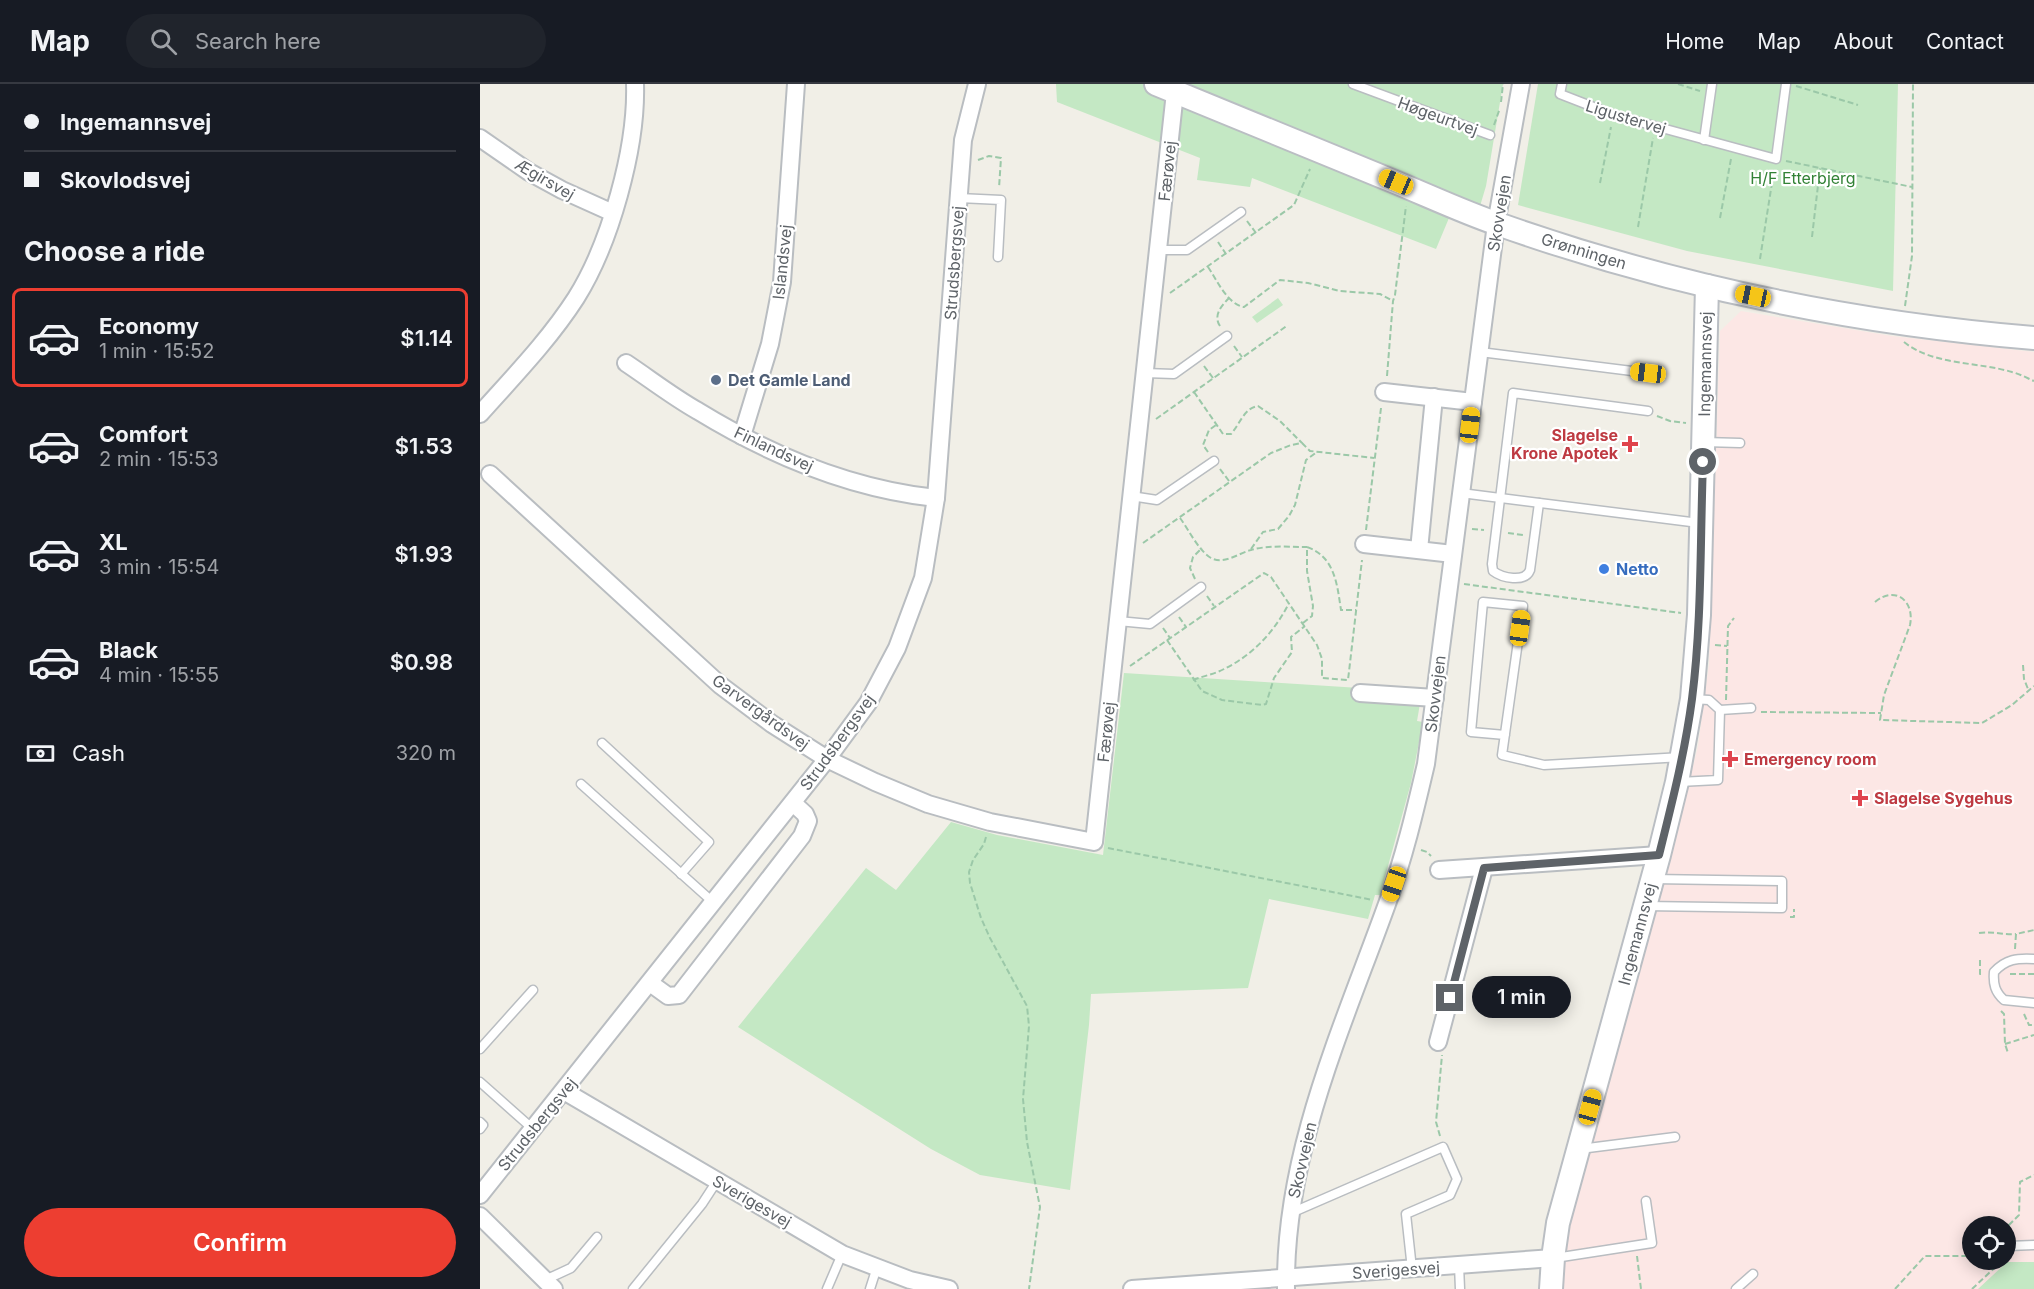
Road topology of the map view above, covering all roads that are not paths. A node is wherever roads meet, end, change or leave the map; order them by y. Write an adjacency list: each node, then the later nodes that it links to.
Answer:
1 (634, 84): 15 (street)
2 (796, 84): 32 (street, Islandsvej)
3 (976, 84): 13 (street, Strudsbergsvej)
4 (1353, 84): 10 (lane, Høgeurtvej)
5 (1521, 84): 16 (street, Skovvejen)
6 (1562, 84): 12 (lane, Ligustervej)
7 (1712, 84): 12 (lane)
8 (1786, 84): 12 (lane, Ligustervej)
9 (1166, 88): 16 (street, Grønningen); 17 (street, Færøvej)
10 (1490, 135)
11 (480, 138): 15 (street, Ægirsvej)
12 (1704, 140)
13 (959, 198): 18 (lane); 38 (street, Strudsbergsvej)
14 (1241, 212): 17 (lane)
15 (613, 213): 30 (street)
16 (1496, 224): 19 (street, Grønningen); 22 (street, Skovvejen)
17 (1158, 250): 24 (street, Færøvej)
18 (998, 257)
19 (1707, 286): 21 (street, Grønningen); 31 (street, Ingemannsvej)
20 (1227, 336): 24 (lane)
21 (2034, 338)
22 (1480, 352): 25 (lane); 28 (street, Skovvejen)
23 (626, 363): 32 (street, Finlandsvej)
24 (1145, 373): 37 (street, Færøvej)
25 (1648, 373)
26 (1384, 392): 27 (street)
27 (1434, 397): 28 (street); 43 (street)
28 (1473, 402): 36 (street, Skovvejen)
29 (1648, 411): 39 (lane)
30 (480, 414)
31 (1704, 433): 33 (lane); 41 (street, Ingemannsvej)
32 (742, 436): 38 (street, Finlandsvej)
33 (1740, 443)
34 (1214, 461): 37 (lane)
35 (490, 474): 55 (street, Garvergårdsvej)
36 (1461, 493): 39 (lane); 44 (street, Skovvejen)
37 (1131, 496): 46 (street, Færøvej)
38 (936, 498): 55 (street, Strudsbergsvej)
39 (1502, 499): 40 (lane); 40 (lane)
40 (1539, 503): 41 (lane)
41 (1701, 523): 49 (street, Ingemannsvej)
42 (1364, 544): 43 (street)
43 (1419, 550): 44 (street)
44 (1453, 554): 48 (street, Skovvejen)
45 (1201, 587): 46 (lane)
46 (1118, 621): 59 (street, Færøvej)
47 (1360, 693): 48 (street)
48 (1435, 698): 83 (street, Skovvejen)
49 (1692, 699): 51 (lane); 54 (street, Ingemannsvej)
50 (1751, 708): 51 (lane)
51 (1720, 710): 56 (lane)
52 (1505, 735): 52 (lane); 54 (lane)
53 (602, 743): 63 (lane)
54 (1682, 757): 56 (street, Ingemannsvej)
55 (828, 759): 58 (street, Strudsbergsvej); 59 (street, Garvergårdsvej)
56 (1677, 782): 60 (street, Ingemannsvej)
57 (580, 784): 63 (lane)
58 (793, 803): 65 (street, Strudsbergsvej); 68 (street)
59 (1094, 842)
60 (1659, 855): 61 (street); 64 (street, Ingemannsvej)
61 (1484, 868): 62 (street); 71 (street)
62 (1439, 870)
63 (681, 874): 65 (lane)
64 (1652, 879): 66 (street, Ingemannsvej); 66 (lane)
65 (714, 903): 68 (street, Strudsbergsvej)
66 (1645, 906): 79 (street, Ingemannsvej)
67 (2034, 959): 70 (lane)
68 (650, 983): 74 (street, Strudsbergsvej)
69 (533, 990): 72 (lane)
70 (2034, 1003)
71 (1438, 1042)
72 (480, 1049)
73 (480, 1082): 77 (lane)
74 (564, 1091): 77 (street, Strudsbergsvej); 80 (street, Sverigesvej)
75 (480, 1122): 76 (lane)
76 (480, 1129)
77 (533, 1130): 81 (street, Strudsbergsvej)
78 (1675, 1137): 79 (lane)
79 (1578, 1149): 89 (street, Ingemannsvej)
80 (717, 1181): 88 (street, Sverigesvej); 96 (lane)
81 (480, 1195)
82 (1646, 1201): 89 (lane)
83 (1290, 1213): 92 (lane); 95 (street, Skovvejen)
84 (480, 1216): 94 (street)
85 (597, 1237): 94 (lane)
86 (2034, 1245): 87 (lane)
87 (2016, 1246)
88 (842, 1254): 91 (street, Sverigesvej); 97 (lane)
89 (1553, 1258): 90 (street, Sverigesvej); 102 (street, Ingemannsvej)
90 (1459, 1266): 92 (street, Sverigesvej); 101 (lane)
91 (877, 1267): 98 (lane); 99 (street, Sverigesvej)
92 (1412, 1269): 95 (street, Sverigesvej)
93 (1753, 1274): 103 (lane)
94 (549, 1284)
95 (1286, 1284): 100 (street, Sverigesvej)
96 (633, 1289)
97 (827, 1289)
98 (870, 1289)
99 (949, 1289)
100 (1132, 1289)
101 (1460, 1289)
102 (1551, 1289)
103 (1737, 1289)

